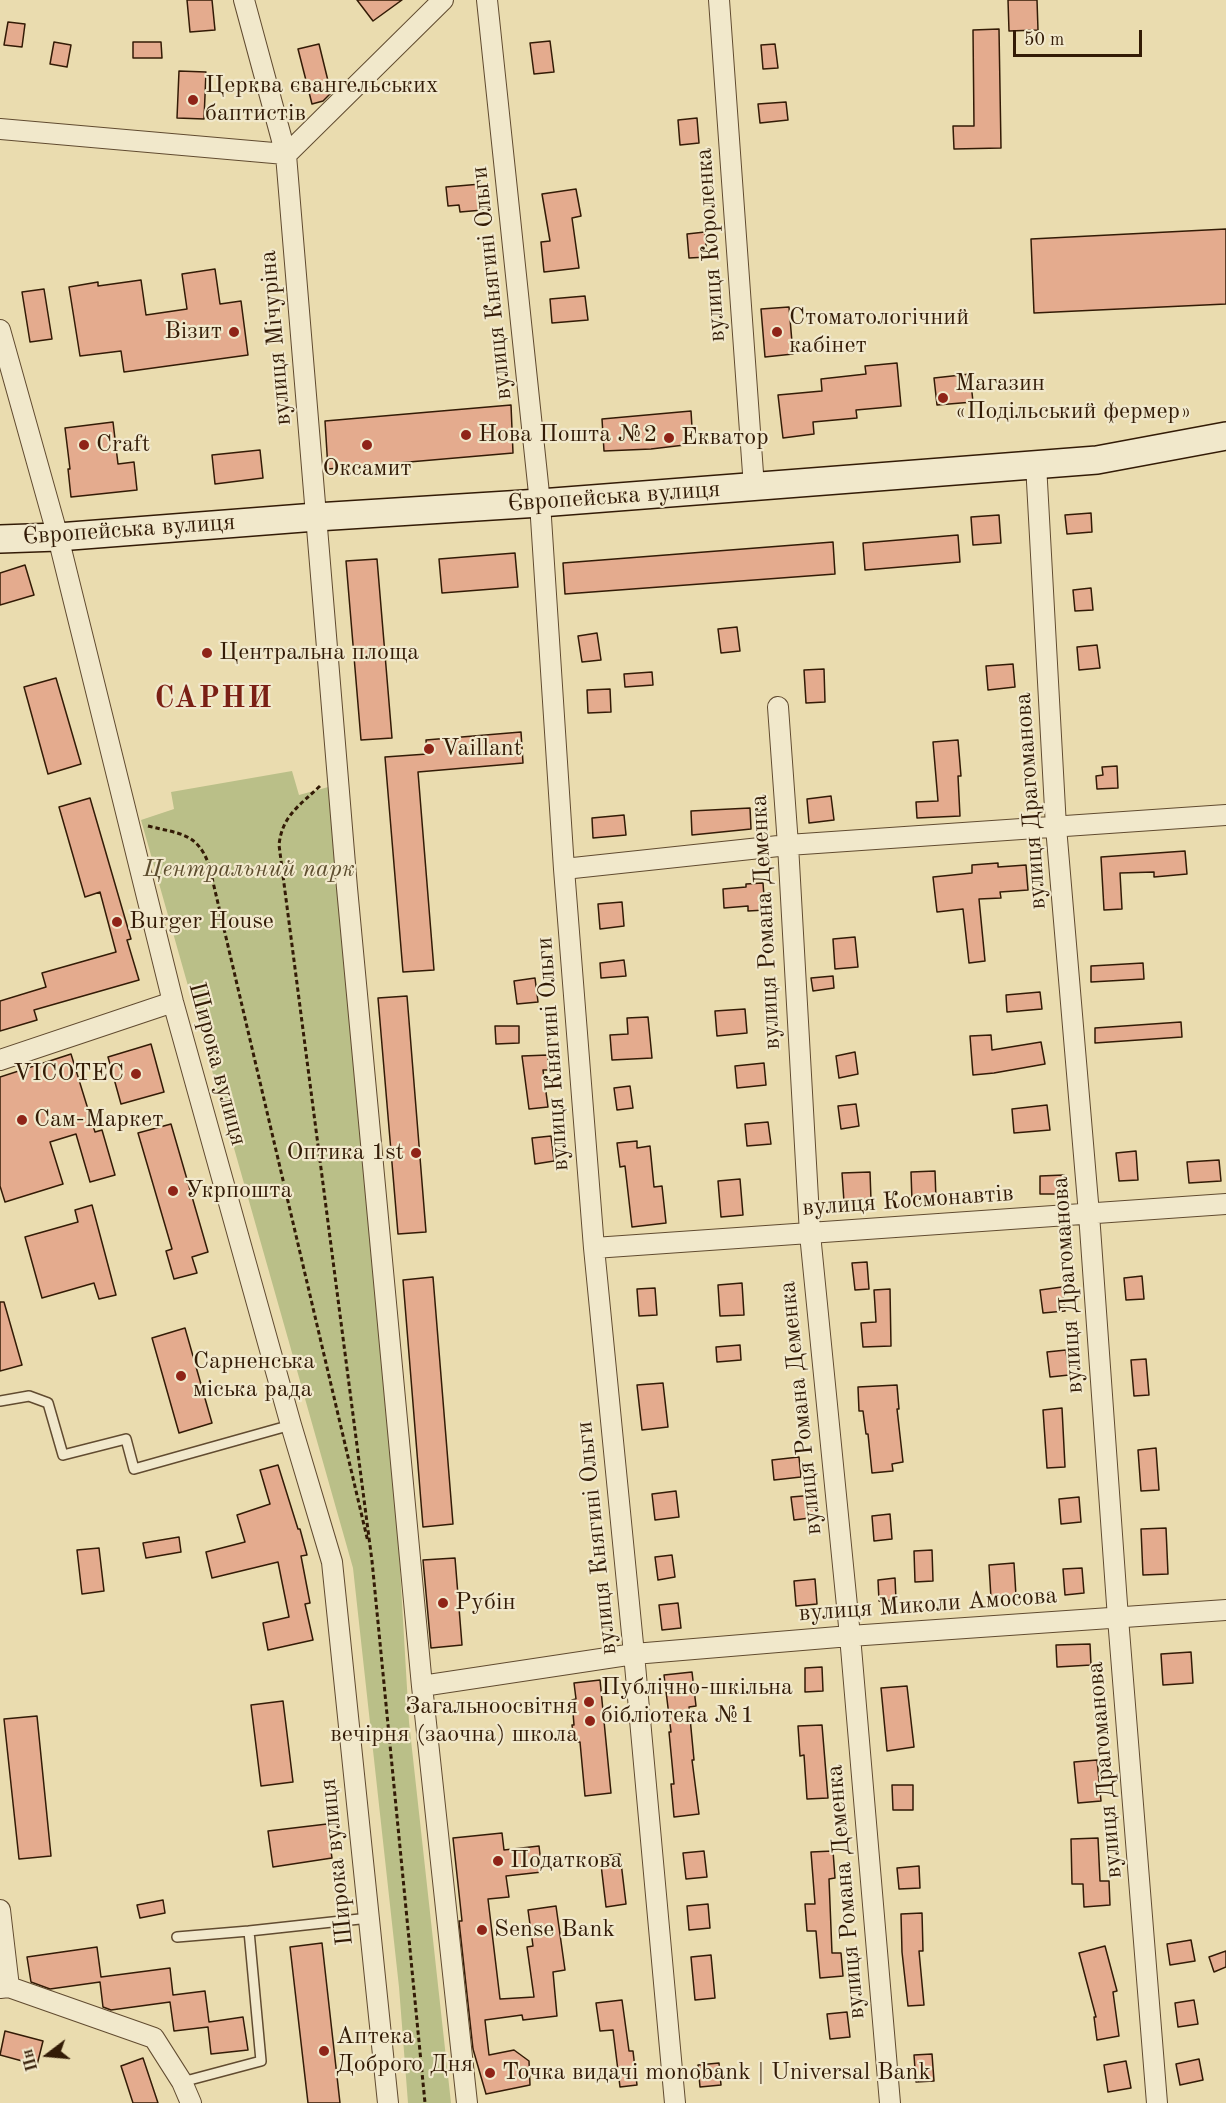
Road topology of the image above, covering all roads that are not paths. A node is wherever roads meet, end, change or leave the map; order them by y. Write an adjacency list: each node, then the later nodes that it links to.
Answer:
1 (244, 0): 6 (street, вулиця Мічуріна)
2 (443, 0): 6 (street)
3 (487, 0): 11 (street, вулиця Княгині Ольги)
4 (719, 0): 10 (street, вулиця Короленка)
5 (0, 129): 6 (street)
6 (286, 155): 12 (street, вулиця Мічуріна)
7 (0, 330): 13 (street, Широка вулиця)
8 (1226, 436): 9 (main road, Європейська вулиця)
9 (1036, 464): 10 (main road, Європейська вулиця); 17 (street, вулиця Драгоманова)
10 (754, 487): 11 (main road, Європейська вулиця)
11 (540, 502): 12 (main road, Європейська вулиця); 19 (street, вулиця Княгині Ольги)
12 (316, 517): 13 (main road, Європейська вулиця); 32 (street)
13 (58, 537): 14 (main road, Європейська вулиця); 20 (street, Широка вулиця)
14 (0, 539)
15 (778, 707): 18 (street, вулиця Романа Деменка)
16 (1226, 815): 17 (street)
17 (1056, 827): 18 (street); 23 (street, вулиця Драгоманова)
18 (788, 845): 19 (street); 24 (street, вулиця Романа Деменка)
19 (564, 869): 25 (street, вулиця Княгині Ольги)
20 (173, 1002): 21 (street); 27 (street, Широка вулиця)
21 (0, 1060)
22 (1226, 1204): 23 (street, вулиця Космонавтів)
23 (1089, 1214): 24 (street, вулиця Космонавтів); 29 (street, вулиця Драгоманова)
24 (810, 1234): 25 (street, вулиця Космонавтів); 30 (street, вулиця Романа Деменка)
25 (594, 1248): 31 (street, вулиця Княгині Ольги)
26 (0, 1401): 27 (lane)
27 (291, 1425): 34 (street, Широка вулиця)
28 (1226, 1610): 29 (street, вулиця Миколи Амосова)
29 (1118, 1618): 30 (street, вулиця Миколи Амосова); 44 (street, вулиця Драгоманова)
30 (850, 1636): 31 (street, вулиця Миколи Амосова); 43 (street, вулиця Романа Деменка)
31 (634, 1654): 32 (street, вулиця Миколи Амосова); 42 (street, вулиця Княгині Ольги)
32 (422, 1686): 41 (street)
33 (0, 1910): 37 (street)
34 (369, 1918): 35 (lane); 40 (street, Широка вулиця)
35 (249, 1931): 36 (lane); 38 (lane)
36 (177, 1937)
37 (4, 1987): 38 (street)
38 (182, 2082): 39 (street)
39 (191, 2103)
40 (388, 2103)
41 (467, 2103)
42 (675, 2103)
43 (890, 2103)
44 (1157, 2103)

